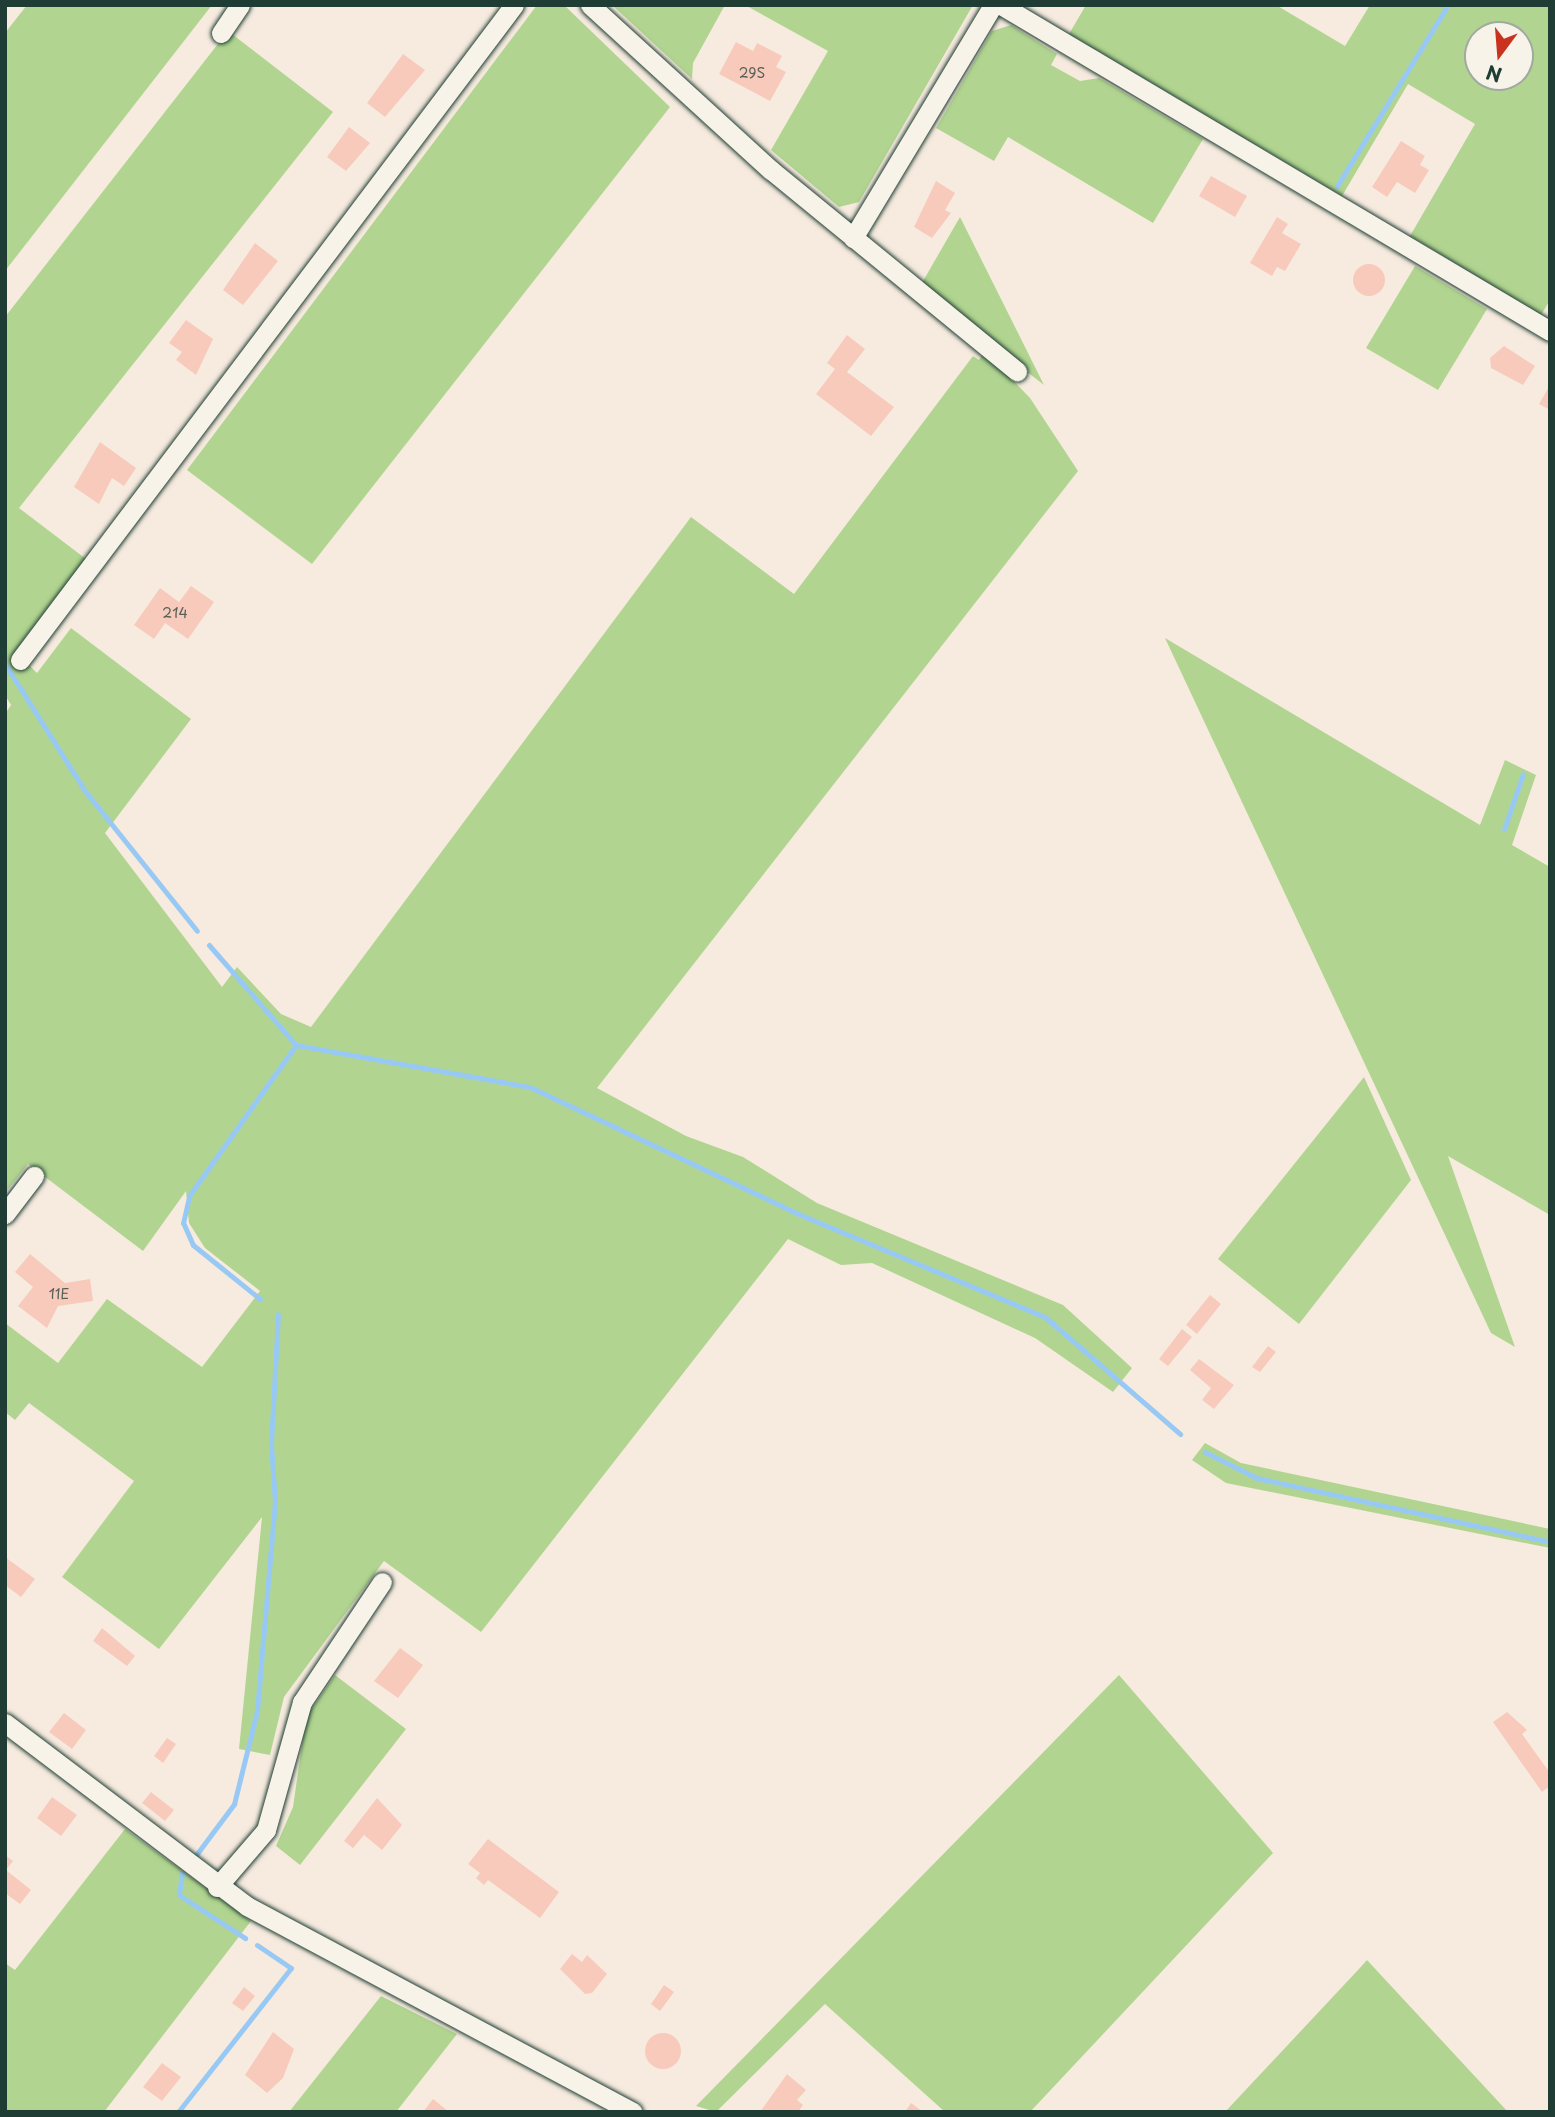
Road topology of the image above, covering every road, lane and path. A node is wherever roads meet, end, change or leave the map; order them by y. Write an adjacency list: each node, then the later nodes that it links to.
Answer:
1 (240, 5): 6 (street)
2 (514, 5): 10 (street)
3 (590, 5): 7 (street)
4 (993, 5): 7 (street)
5 (1001, 5): 8 (street)
6 (221, 33)
7 (853, 238): 9 (street)
8 (1550, 331)
9 (1017, 371)
10 (20, 660)
11 (33, 1176): 12 (street)
12 (5, 1214)
13 (382, 1582): 15 (street)
14 (5, 1723): 15 (street)
15 (217, 1886): 16 (street)
16 (632, 2112)

